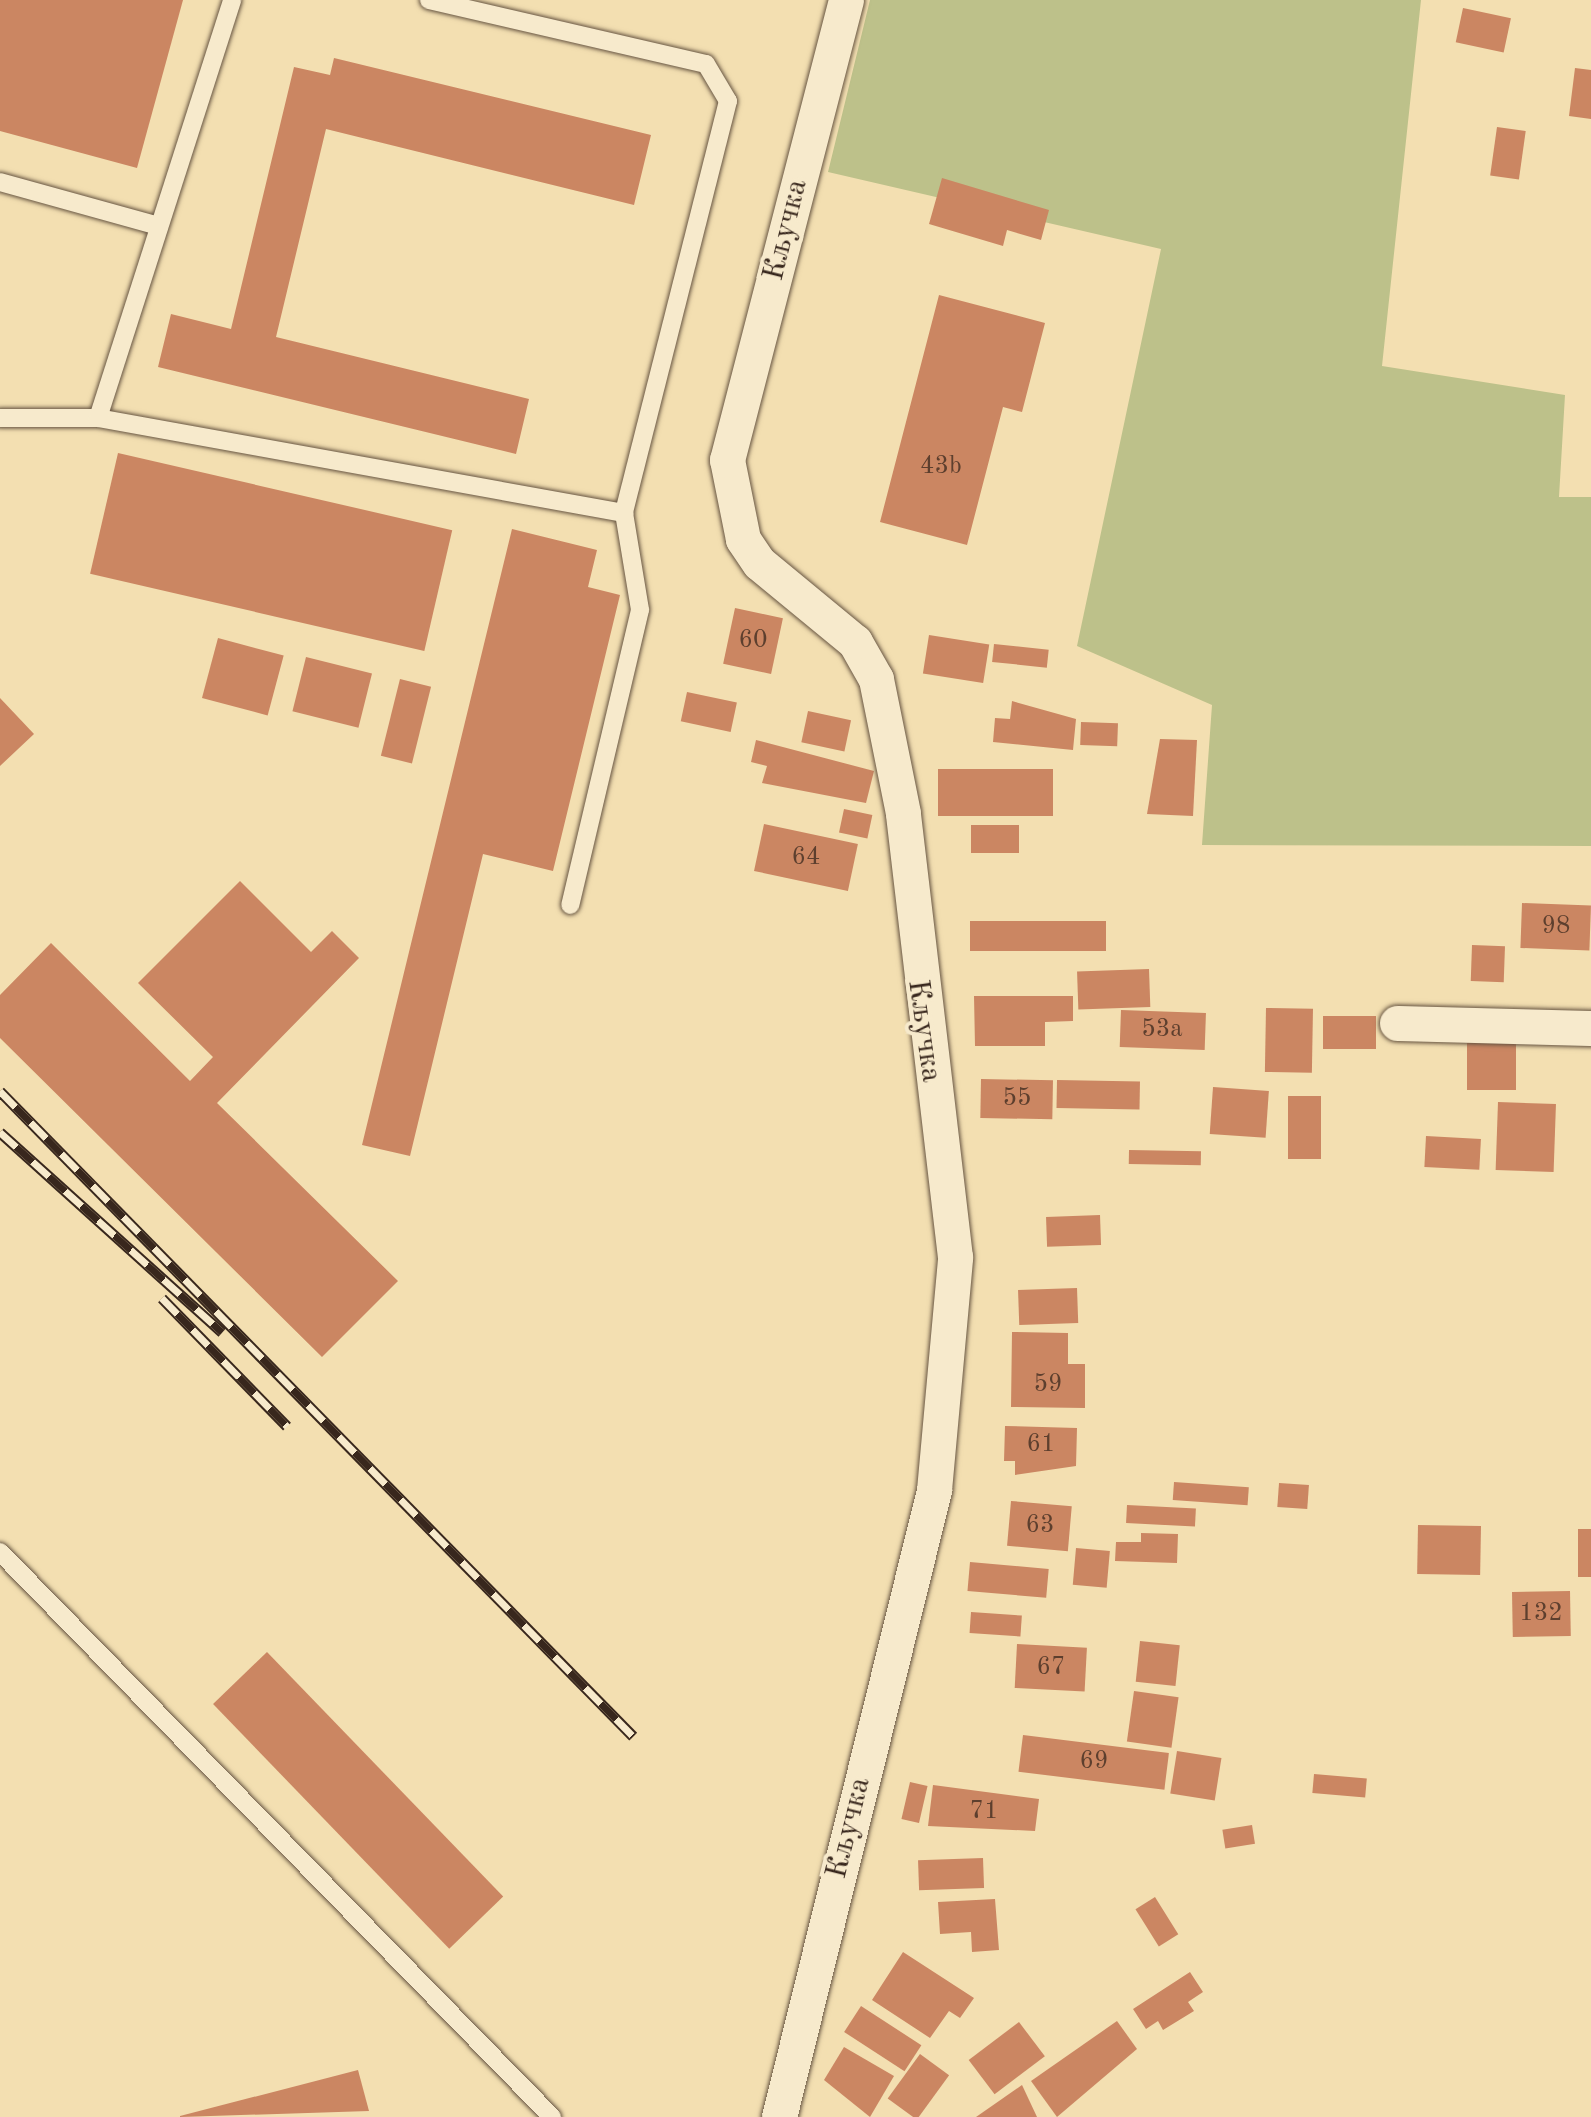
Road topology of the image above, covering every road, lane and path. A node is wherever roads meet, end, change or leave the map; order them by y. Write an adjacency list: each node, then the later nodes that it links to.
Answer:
1 (232, 0): 5 (lane)
2 (429, 0): 8 (lane)
3 (846, 0): 14 (street, Кључка)
4 (0, 182): 5 (lane)
5 (160, 226): 7 (lane)
6 (0, 418): 7 (lane)
7 (98, 418): 8 (lane)
8 (624, 513): 9 (lane)
9 (570, 906)
10 (1397, 1023): 11 (street)
11 (1591, 1028)
12 (0, 1552): 13 (lane)
13 (552, 2117)
14 (779, 2117)

